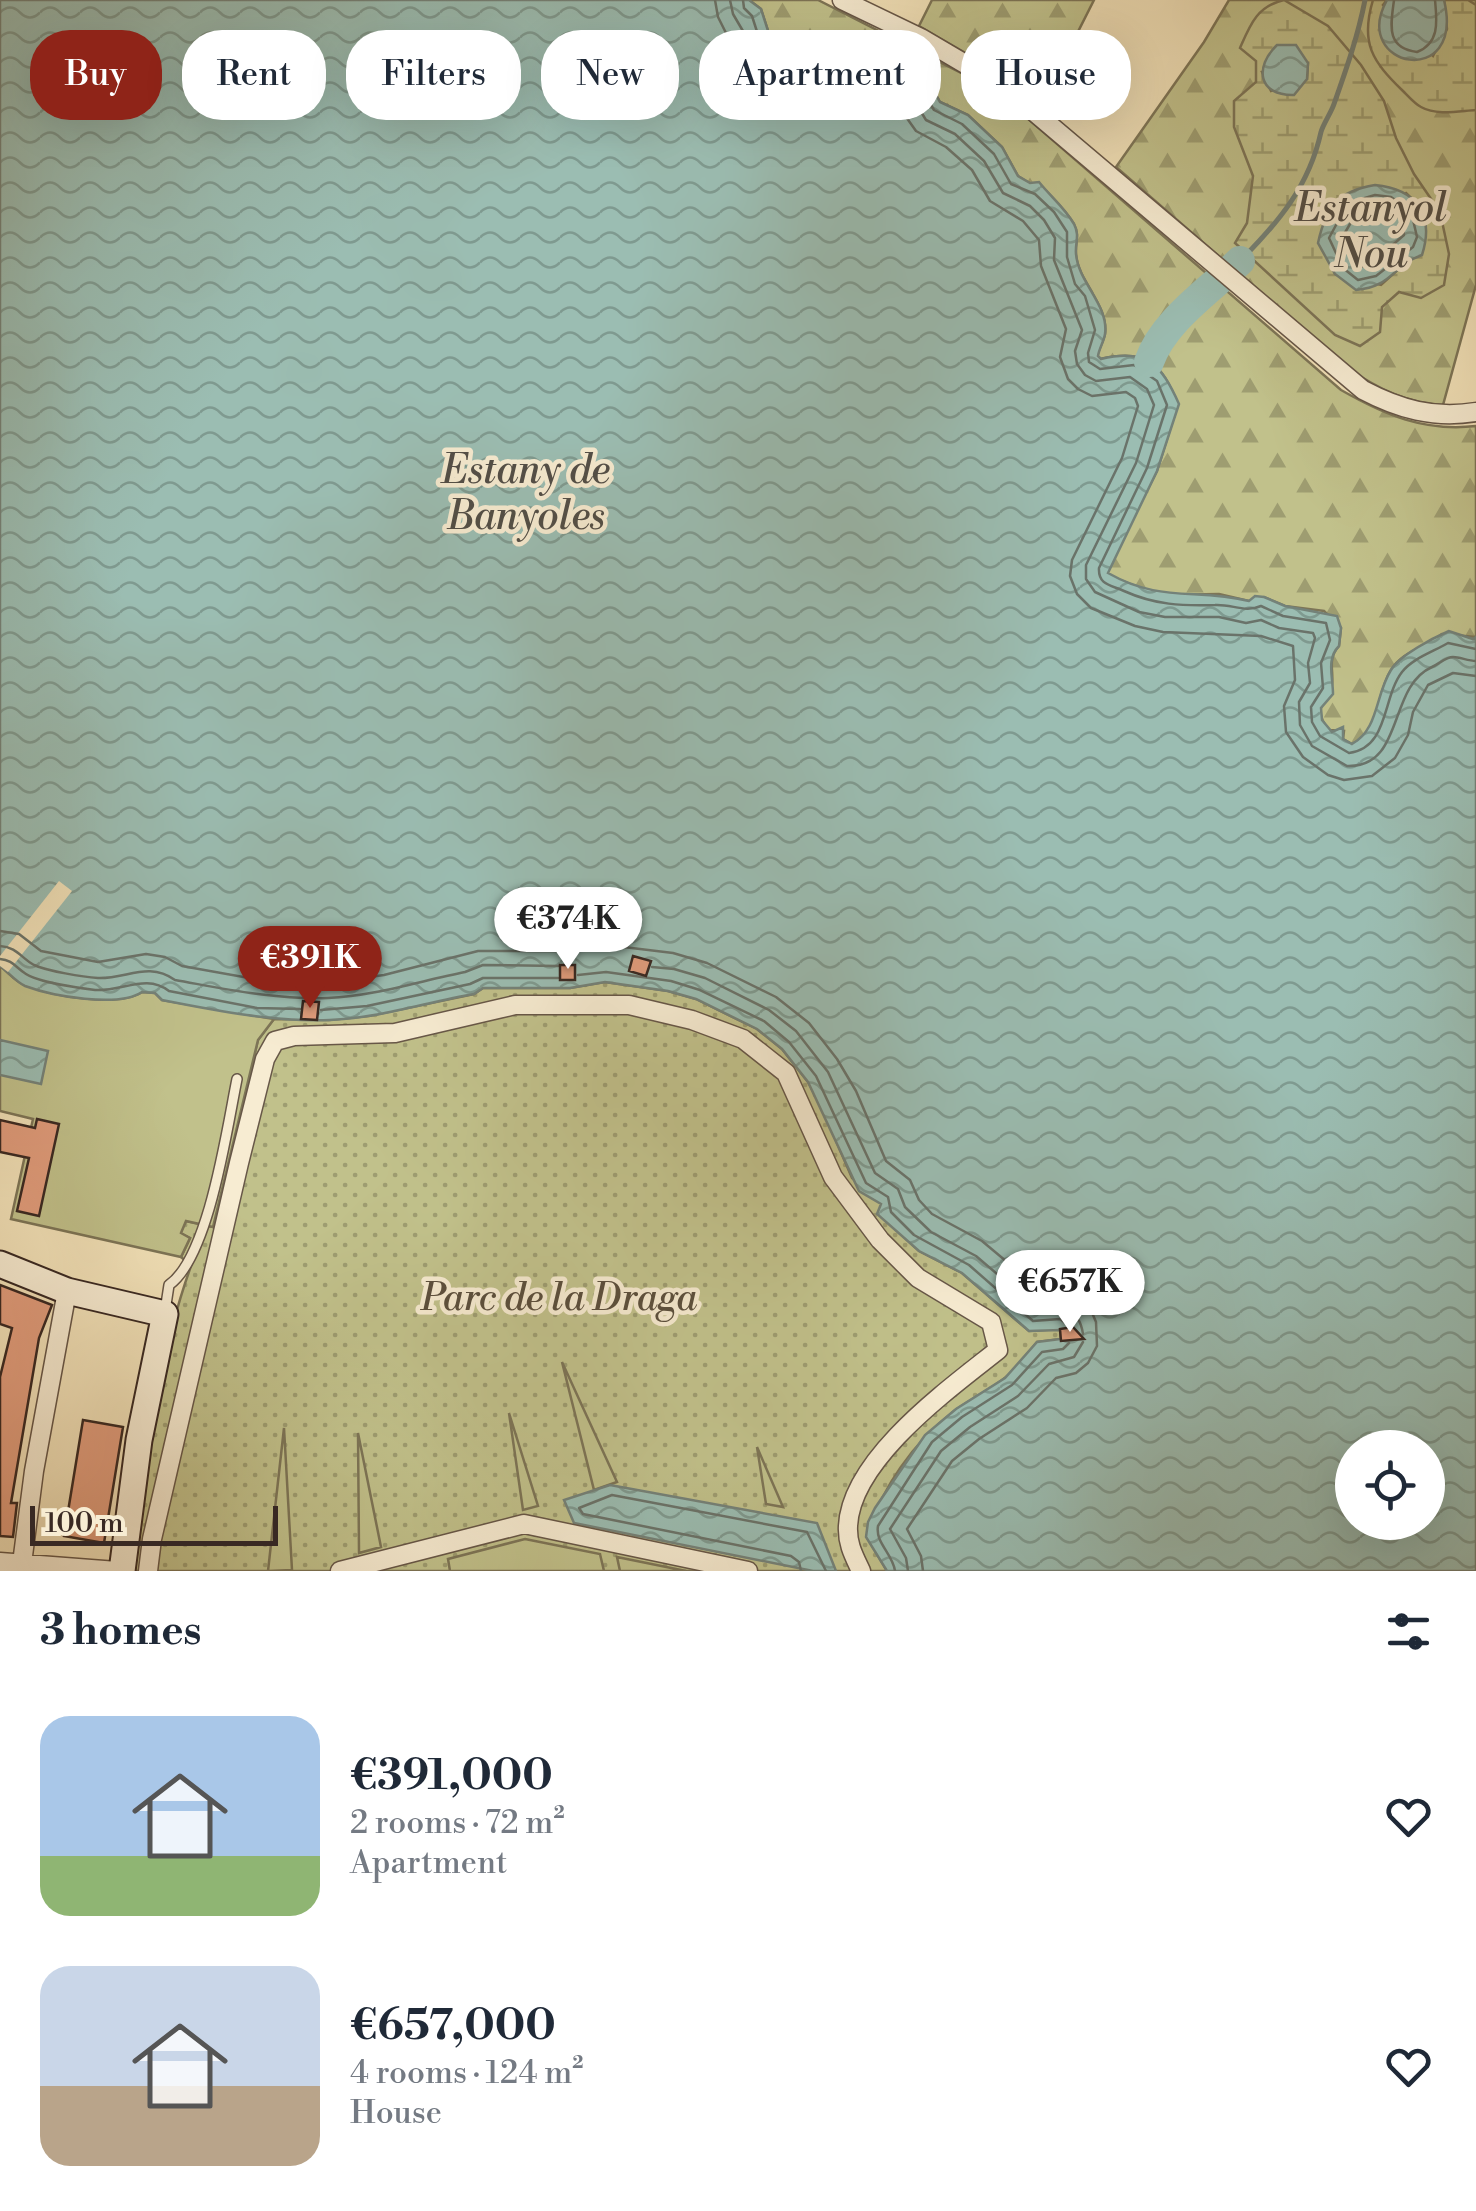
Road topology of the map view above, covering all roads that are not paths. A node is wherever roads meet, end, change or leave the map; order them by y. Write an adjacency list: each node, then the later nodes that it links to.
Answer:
1 (842, 0): 2 (street)
2 (1476, 412)
3 (238, 1079): 6 (lane)
4 (0, 1264): 5 (street)
5 (67, 1291): 6 (street); 8 (street)
6 (164, 1314): 9 (street)
7 (0, 1562): 8 (street)
8 (21, 1567): 9 (street)
9 (119, 1571)
10 (148, 1571): 13 (street)
11 (340, 1571): 12 (street)
12 (748, 1571)
13 (861, 1571)

